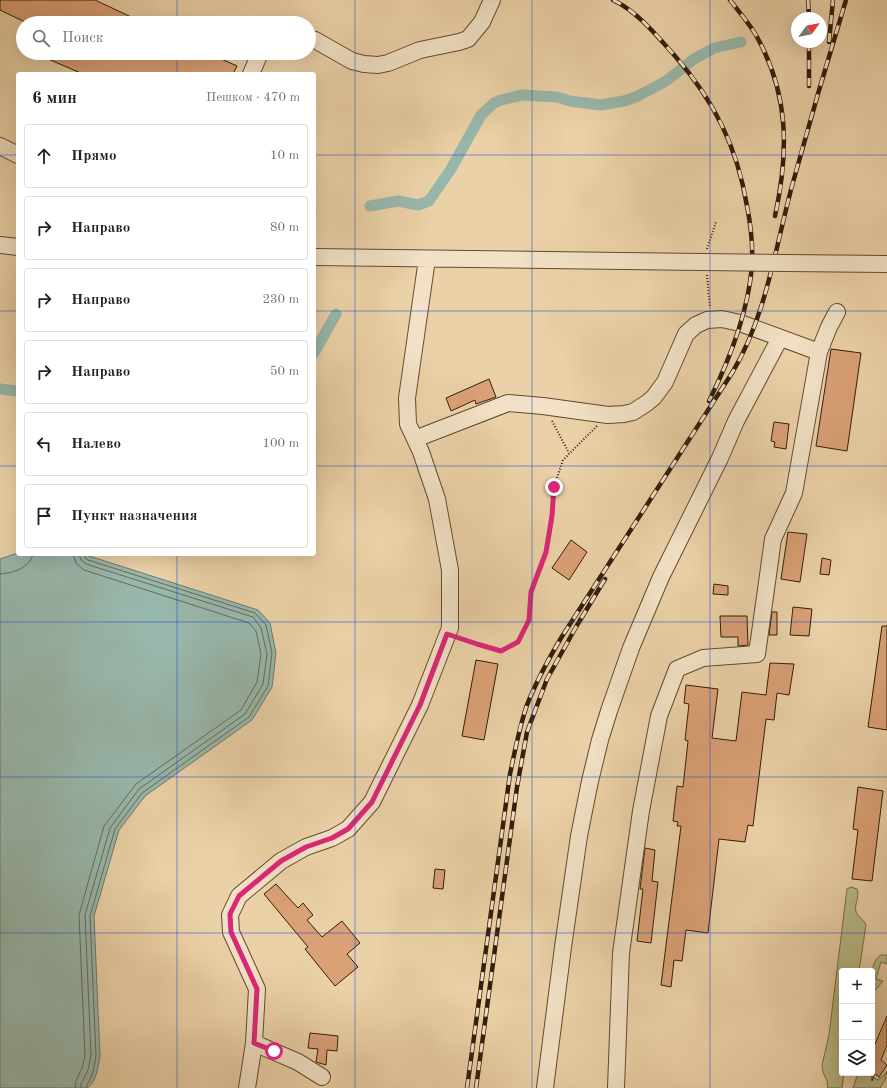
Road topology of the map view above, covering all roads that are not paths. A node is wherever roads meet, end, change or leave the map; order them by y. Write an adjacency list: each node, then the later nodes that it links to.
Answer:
1 (492, 0): 2 (street)
2 (316, 41)
3 (257, 60): 4 (street)
4 (251, 72)
5 (0, 146): 6 (street)
6 (16, 154)
7 (0, 245): 8 (street)
8 (16, 247)
9 (316, 257): 10 (street)
10 (427, 259): 11 (street, bridge); 15 (street)
11 (887, 264)
12 (837, 312): 14 (street)
13 (780, 338): 14 (street); 15 (street); 19 (street)
14 (819, 352): 20 (street)
15 (415, 439): 16 (street)
16 (254, 1043): 17 (street); 18 (street)
17 (322, 1077)
18 (247, 1088)
19 (545, 1088)
20 (616, 1088)

